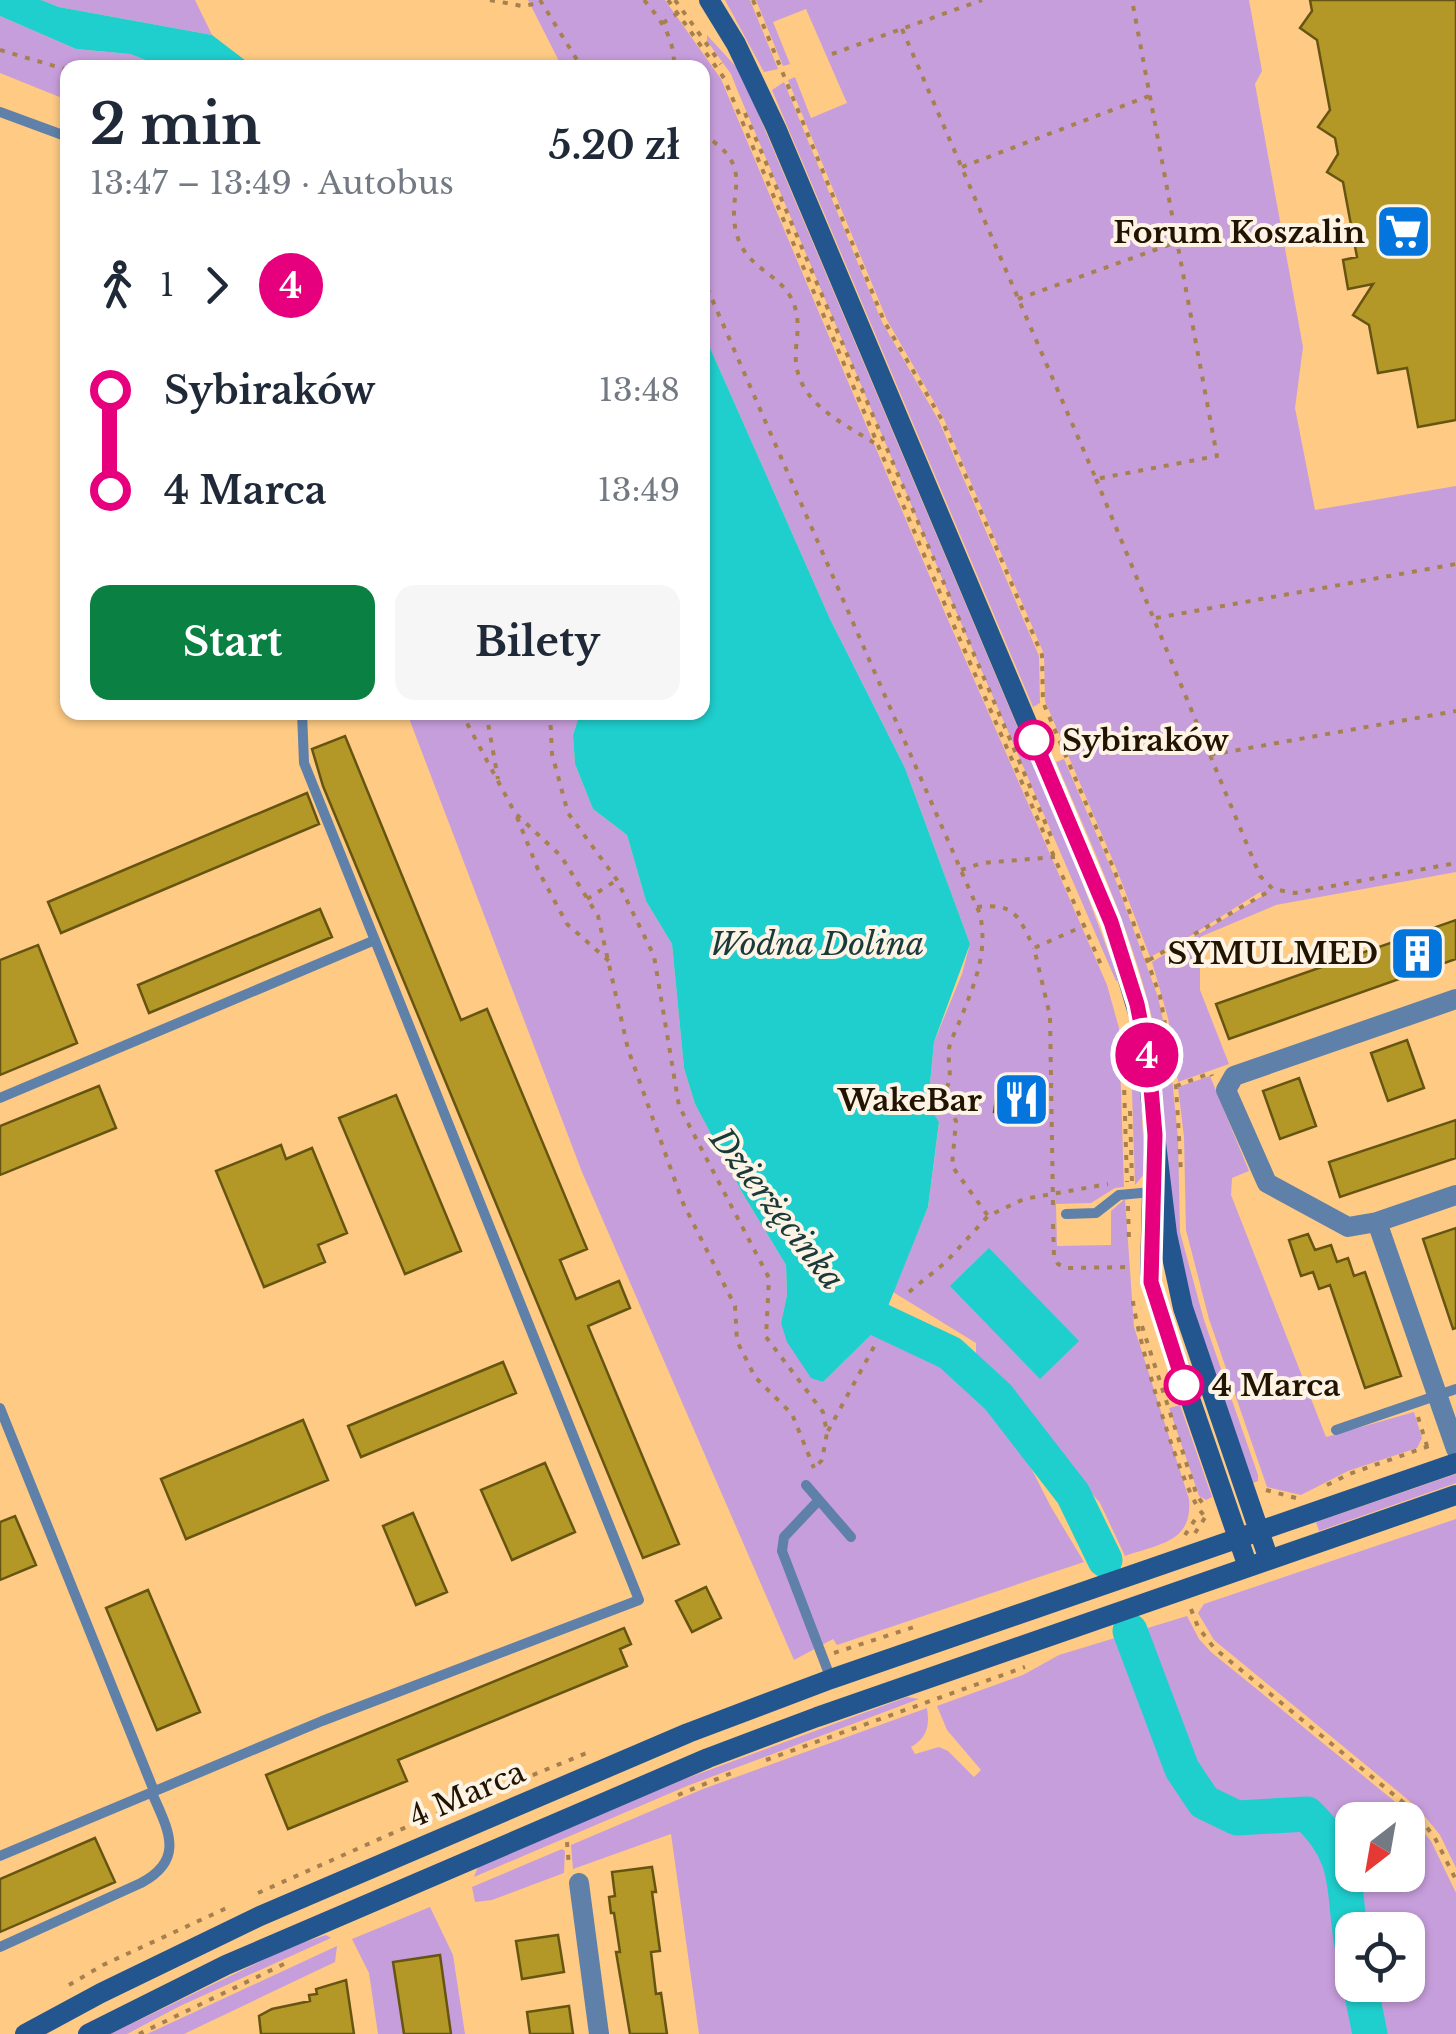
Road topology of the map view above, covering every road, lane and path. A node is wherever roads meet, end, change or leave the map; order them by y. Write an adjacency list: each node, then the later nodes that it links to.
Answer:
1 (490, 0): 8 (path)
2 (644, 0): 10 (path)
3 (672, 0): 9 (path)
4 (708, 0): 57 (main road)
5 (753, 0): 17 (path)
6 (982, 0): 11 (path)
7 (1132, 0): 18 (path)
8 (541, 2): 14 (path)
9 (680, 12): 10 (path); 26 (path); 27 (path)
10 (663, 23): 15 (path)
11 (902, 28): 13 (path); 22 (path)
12 (0, 50): 16 (path)
13 (832, 54)
14 (577, 60)
15 (674, 60)
16 (60, 68)
17 (786, 81)
18 (1150, 96): 22 (path); 23 (path)
19 (0, 112): 20 (lane)
20 (60, 134)
21 (710, 138): 26 (path)
22 (962, 167): 25 (path)
23 (1177, 242): 25 (path); 28 (path)
24 (710, 294): 41 (path)
25 (1018, 298): 28 (path)
26 (878, 446): 27 (path); 39 (path)
27 (886, 452): 39 (path)
28 (1096, 479): 30 (path)
29 (1456, 564): 30 (path)
30 (1153, 619): 36 (path)
31 (1456, 711): 36 (path)
32 (302, 720): 47 (lane)
33 (465, 720): 37 (path)
34 (487, 720): 37 (path)
35 (550, 720): 42 (path)
36 (1210, 755): 43 (path)
37 (499, 784): 38 (path)
38 (515, 812): 44 (path); 50 (path)
39 (1057, 857): 41 (path); 46 (path)
40 (1456, 864): 43 (path)
41 (960, 871): 45 (path)
42 (616, 880): 44 (path); 74 (path)
43 (1273, 889): 49 (path)
44 (588, 899): 50 (path)
45 (977, 907): 48 (path); 63 (path)
46 (1087, 925): 48 (path); 51 (path)
47 (375, 940): 56 (lane); 96 (lane)
48 (1034, 948): 59 (path)
49 (1148, 960)
50 (611, 963): 78 (path)
51 (1106, 968)
52 (1456, 1000): 55 (street)
53 (1125, 1041): 58 (path)
54 (1176, 1086): 55 (path)
55 (1227, 1096): 64 (street)
56 (0, 1098)
57 (1155, 1135): 58 (main road); 86 (main road)
58 (1134, 1186): 59 (path); 62 (lane); 88 (main road)
59 (1052, 1194): 63 (path); 66 (path)
60 (1456, 1195): 64 (street)
61 (1128, 1199): 65 (path)
62 (1066, 1214)
63 (988, 1216): 67 (path)
64 (1378, 1222): 70 (street)
65 (1130, 1250)
66 (1132, 1281)
67 (909, 1292)
68 (1133, 1294): 85 (path)
69 (876, 1343): 74 (path)
70 (1446, 1392): 71 (lane); 75 (street)
71 (1414, 1404): 73 (lane); 76 (path)
72 (0, 1408): 96 (lane)
73 (1336, 1430)
74 (827, 1432): 78 (path)
75 (1449, 1445): 76 (path)
76 (1428, 1446): 80 (path)
77 (1456, 1463): 86 (main road, 4 Marca)
78 (814, 1468): 79 (path)
79 (806, 1485): 84 (lane)
80 (1321, 1488)
81 (1262, 1489): 83 (path)
82 (1456, 1495): 89 (main road, 4 Marca)
83 (1301, 1498)
84 (820, 1500): 87 (lane); 93 (lane)
85 (1204, 1510)
86 (1259, 1531): 88 (main road, 4 Marca); 89 (main road)
87 (852, 1537)
88 (1237, 1538): 90 (main road); 93 (main road, 4 Marca)
89 (1269, 1560): 90 (main road, 4 Marca)
90 (1248, 1567): 106 (main road, 4 Marca)
91 (1191, 1608): 101 (path)
92 (1038, 1660): 94 (path)
93 (831, 1678): 105 (main road, 4 Marca)
94 (762, 1761)
95 (744, 1768): 97 (path)
96 (153, 1792): 100 (lane); 103 (lane)
97 (663, 1801)
98 (567, 1842): 99 (path)
99 (560, 1845)
100 (0, 1856)
101 (1456, 1880)
102 (578, 1883): 108 (street)
103 (0, 1947)
104 (288, 1962): 107 (path)
105 (25, 2034)
106 (88, 2034)
107 (139, 2034)
108 (600, 2034)

